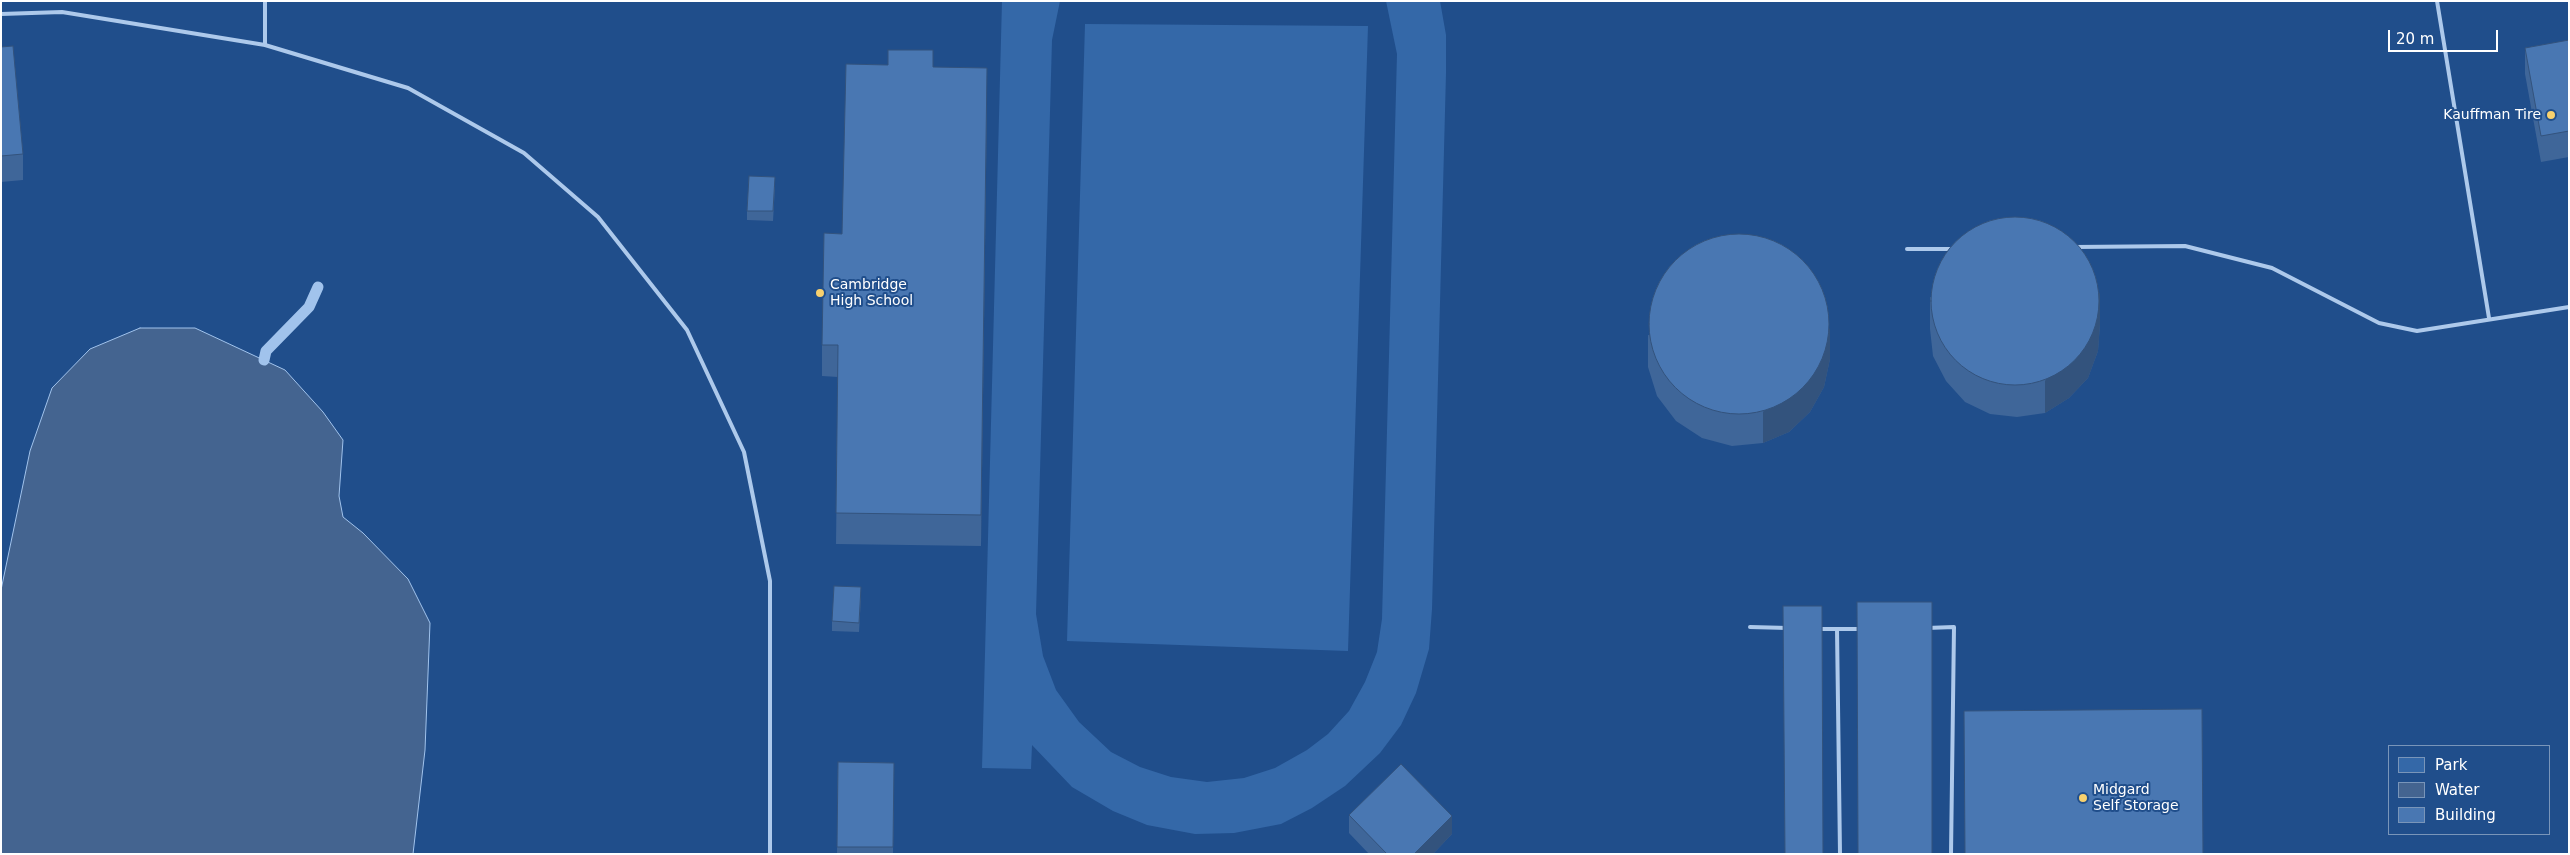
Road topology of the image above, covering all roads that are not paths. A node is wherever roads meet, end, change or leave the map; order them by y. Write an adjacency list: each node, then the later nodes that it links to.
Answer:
1 (265, 1): 4 (lane)
2 (2437, 1): 9 (lane)
3 (1, 14): 4 (lane)
4 (265, 45): 16 (lane)
5 (2066, 247): 9 (lane)
6 (1956, 249): 7 (lane)
7 (1907, 250)
8 (2569, 307): 9 (lane)
9 (2489, 318)
10 (1750, 627): 11 (lane)
11 (1799, 628)
12 (1808, 628): 15 (lane)
13 (1866, 628): 15 (lane)
14 (1925, 628): 18 (lane)
15 (1837, 629): 17 (lane)
16 (770, 854)
17 (1840, 854)
18 (1951, 854)

